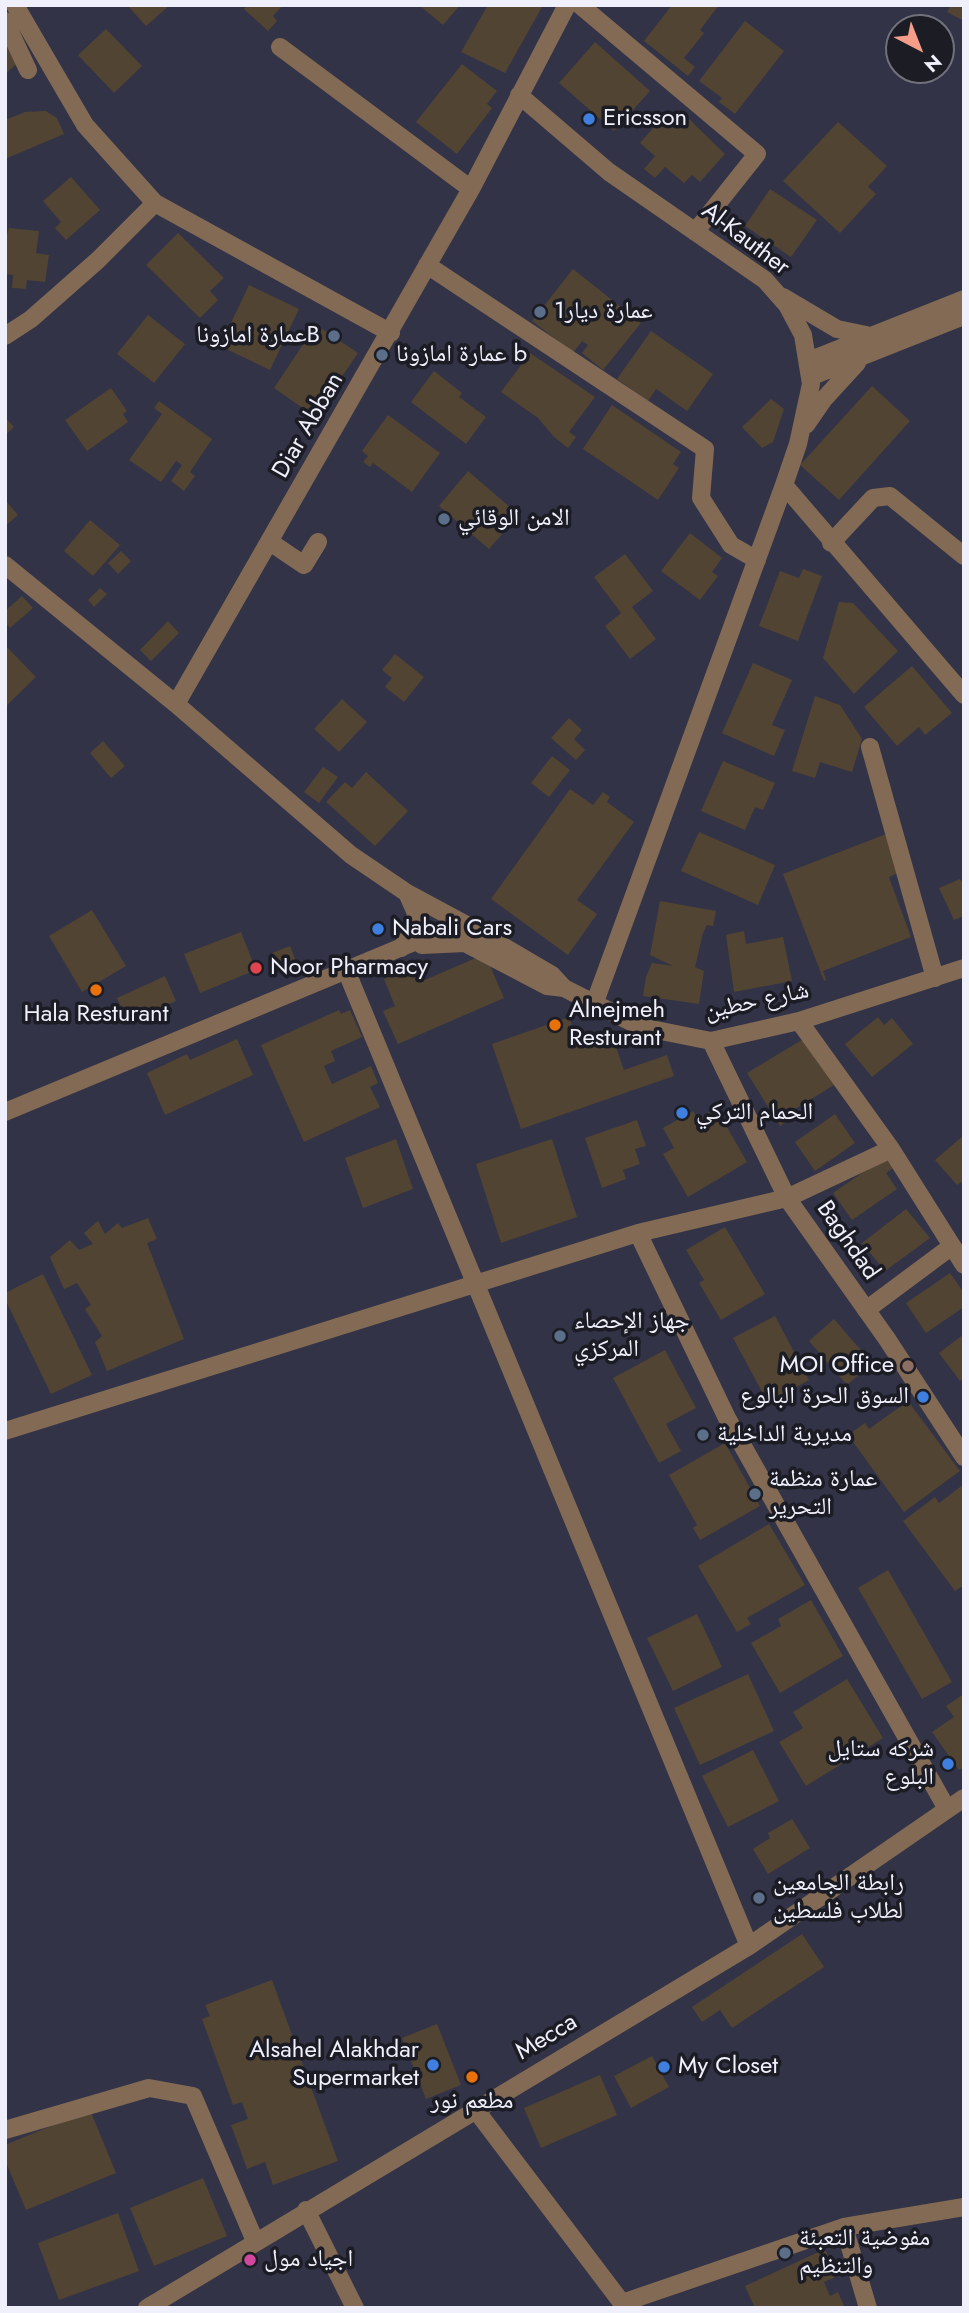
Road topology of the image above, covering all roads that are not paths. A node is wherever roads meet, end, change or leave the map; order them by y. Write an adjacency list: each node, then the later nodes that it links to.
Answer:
1 (15, 5): 9 (street)
2 (567, 5): 7 (street)
3 (580, 5): 10 (street)
4 (5, 21): 6 (street)
5 (280, 47): 8 (street)
6 (28, 70)
7 (519, 95): 8 (street, Diar Abban); 10 (street, Al-Kauther)
8 (471, 189): 11 (street, Diar Abban)
9 (155, 203): 15 (street); 16 (street)
10 (695, 232): 12 (street, Al-Kauther)
11 (427, 265): 15 (street, Diar Abban); 26 (street)
12 (776, 293): 17 (street); 19 (street, Al-Kauther)
13 (964, 299): 17 (street)
14 (964, 316): 18 (street)
15 (390, 333): 22 (street, Diar Abban)
16 (5, 336)
17 (871, 336): 19 (street)
18 (864, 356): 19 (street); 20 (street)
19 (809, 369): 20 (street, Al-Kauther)
20 (800, 433): 21 (street, Al-Kauther)
21 (784, 485): 24 (street); 26 (street, Al-Kauther)
22 (270, 542): 23 (street); 29 (street, Diar Abban)
23 (318, 542)
24 (831, 543): 25 (street); 28 (street)
25 (964, 556)
26 (757, 560): 40 (street, Al-Kauther)
27 (5, 565): 29 (street)
28 (964, 695)
29 (176, 704): 31 (street)
30 (870, 747): 38 (street)
31 (407, 892): 32 (street); 35 (street)
32 (436, 908): 33 (street); 34 (street)
33 (472, 928): 34 (street); 39 (street)
34 (443, 936): 35 (street); 39 (street)
35 (401, 948): 37 (street)
36 (964, 968): 38 (street, شارع حطين)
37 (346, 971): 43 (street); 49 (street)
38 (934, 978): 41 (street, شارع حطين)
39 (564, 988): 40 (street, شارع حطين)
40 (595, 1002): 42 (street, شارع حطين)
41 (799, 1021): 42 (street, شارع حطين); 44 (street)
42 (711, 1041): 45 (street, Baghdad)
43 (5, 1112)
44 (891, 1149): 45 (street); 47 (street)
45 (787, 1198): 46 (street); 50 (street, Baghdad)
46 (638, 1233): 49 (street); 54 (street)
47 (952, 1246): 48 (street); 50 (street)
48 (964, 1265)
49 (475, 1283): 51 (street); 55 (street)
50 (866, 1310): 52 (street, Baghdad)
51 (5, 1431)
52 (964, 1457)
53 (964, 1798): 54 (street, Mecca)
54 (947, 1808): 55 (street, Mecca)
55 (749, 1946): 56 (street, Mecca)
56 (475, 2109): 59 (street, Mecca); 60 (street)
57 (5, 2130): 61 (street)
58 (964, 2207): 60 (street)
59 (306, 2210): 61 (street, Mecca); 63 (street)
60 (844, 2227): 64 (street)
61 (255, 2241): 62 (street, Mecca)
62 (147, 2308)
63 (355, 2308)
64 (868, 2308)

